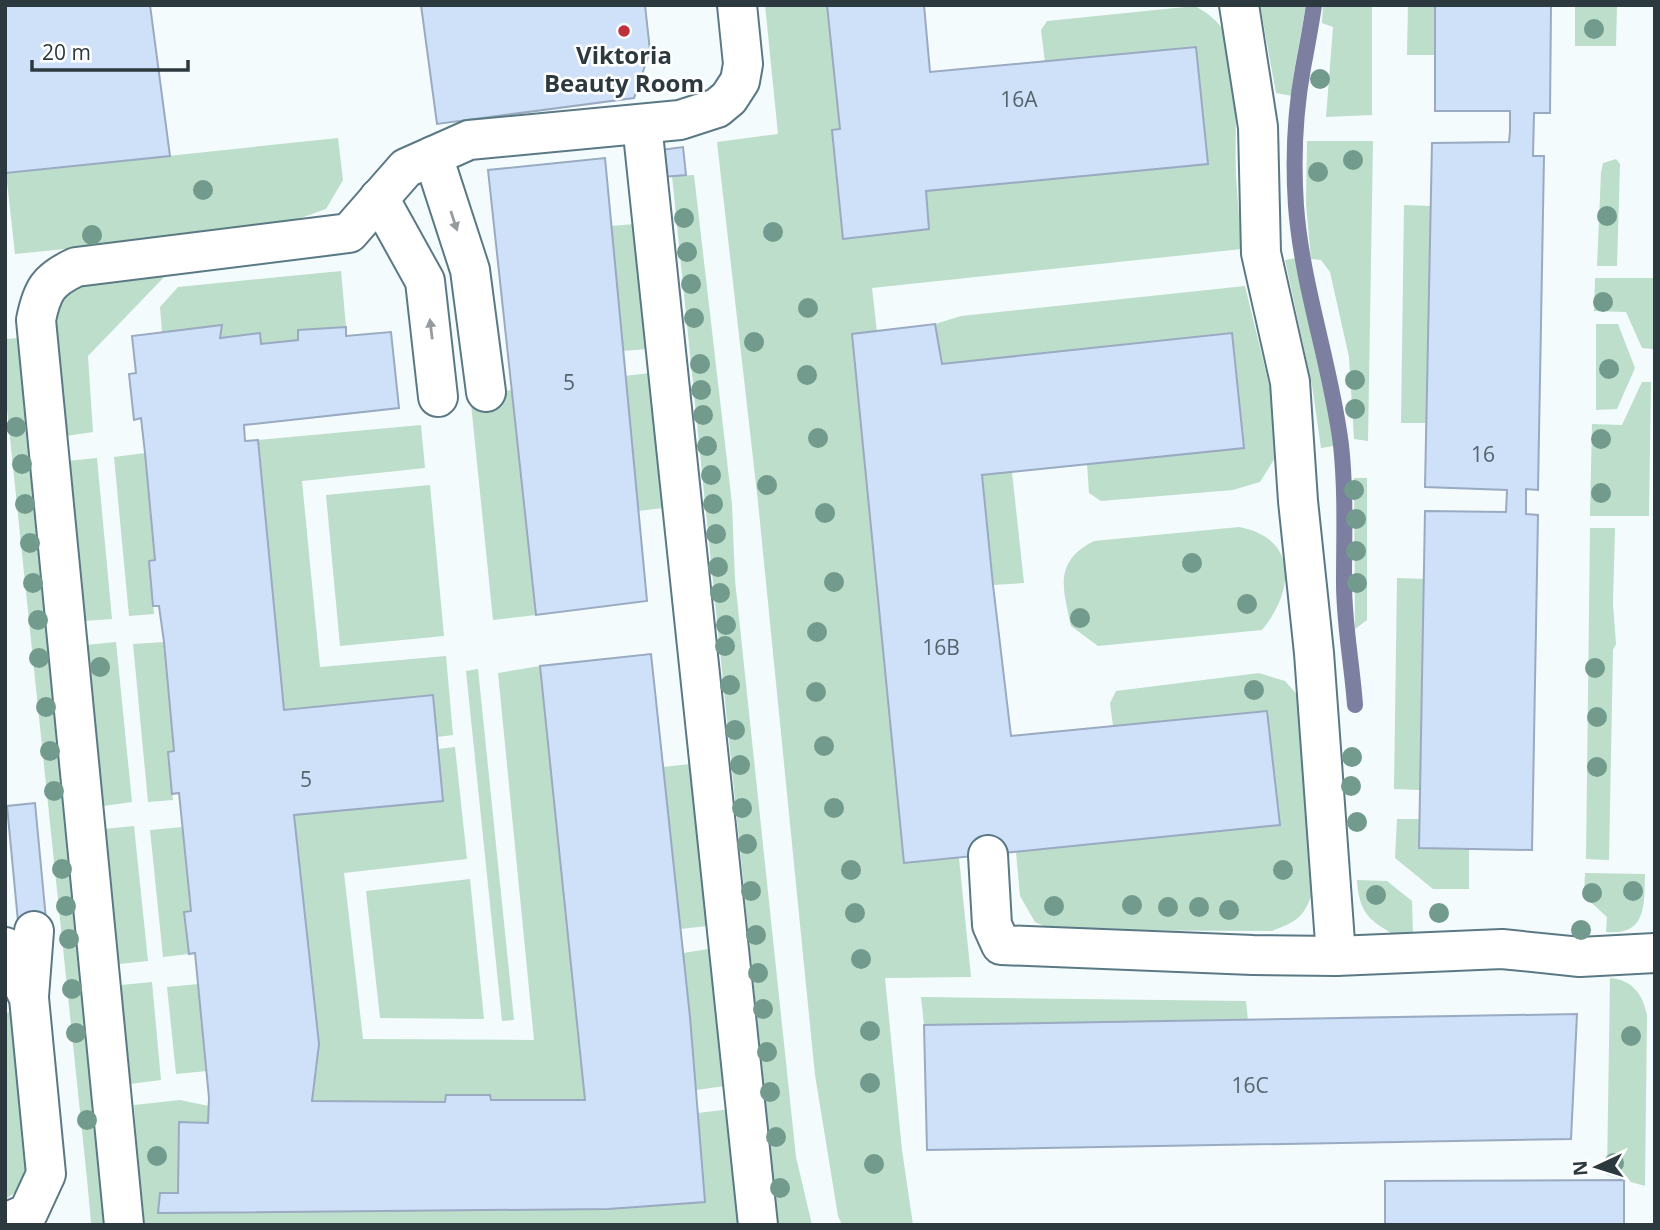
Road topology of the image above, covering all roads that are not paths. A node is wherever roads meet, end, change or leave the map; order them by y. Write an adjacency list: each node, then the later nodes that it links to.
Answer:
1 (737, 5): 3 (lane)
2 (1238, 5): 11 (lane)
3 (642, 124): 4 (lane); 14 (lane)
4 (433, 156): 5 (lane); 6 (lane, one-way to 6)
5 (379, 198): 7 (lane, one-way to 5); 13 (lane)
6 (486, 392)
7 (438, 397)
8 (988, 855): 11 (lane)
9 (20, 939): 12 (lane)
10 (1655, 953): 11 (lane)
11 (1336, 956)
12 (5, 1223)
13 (124, 1225)
14 (758, 1225)

